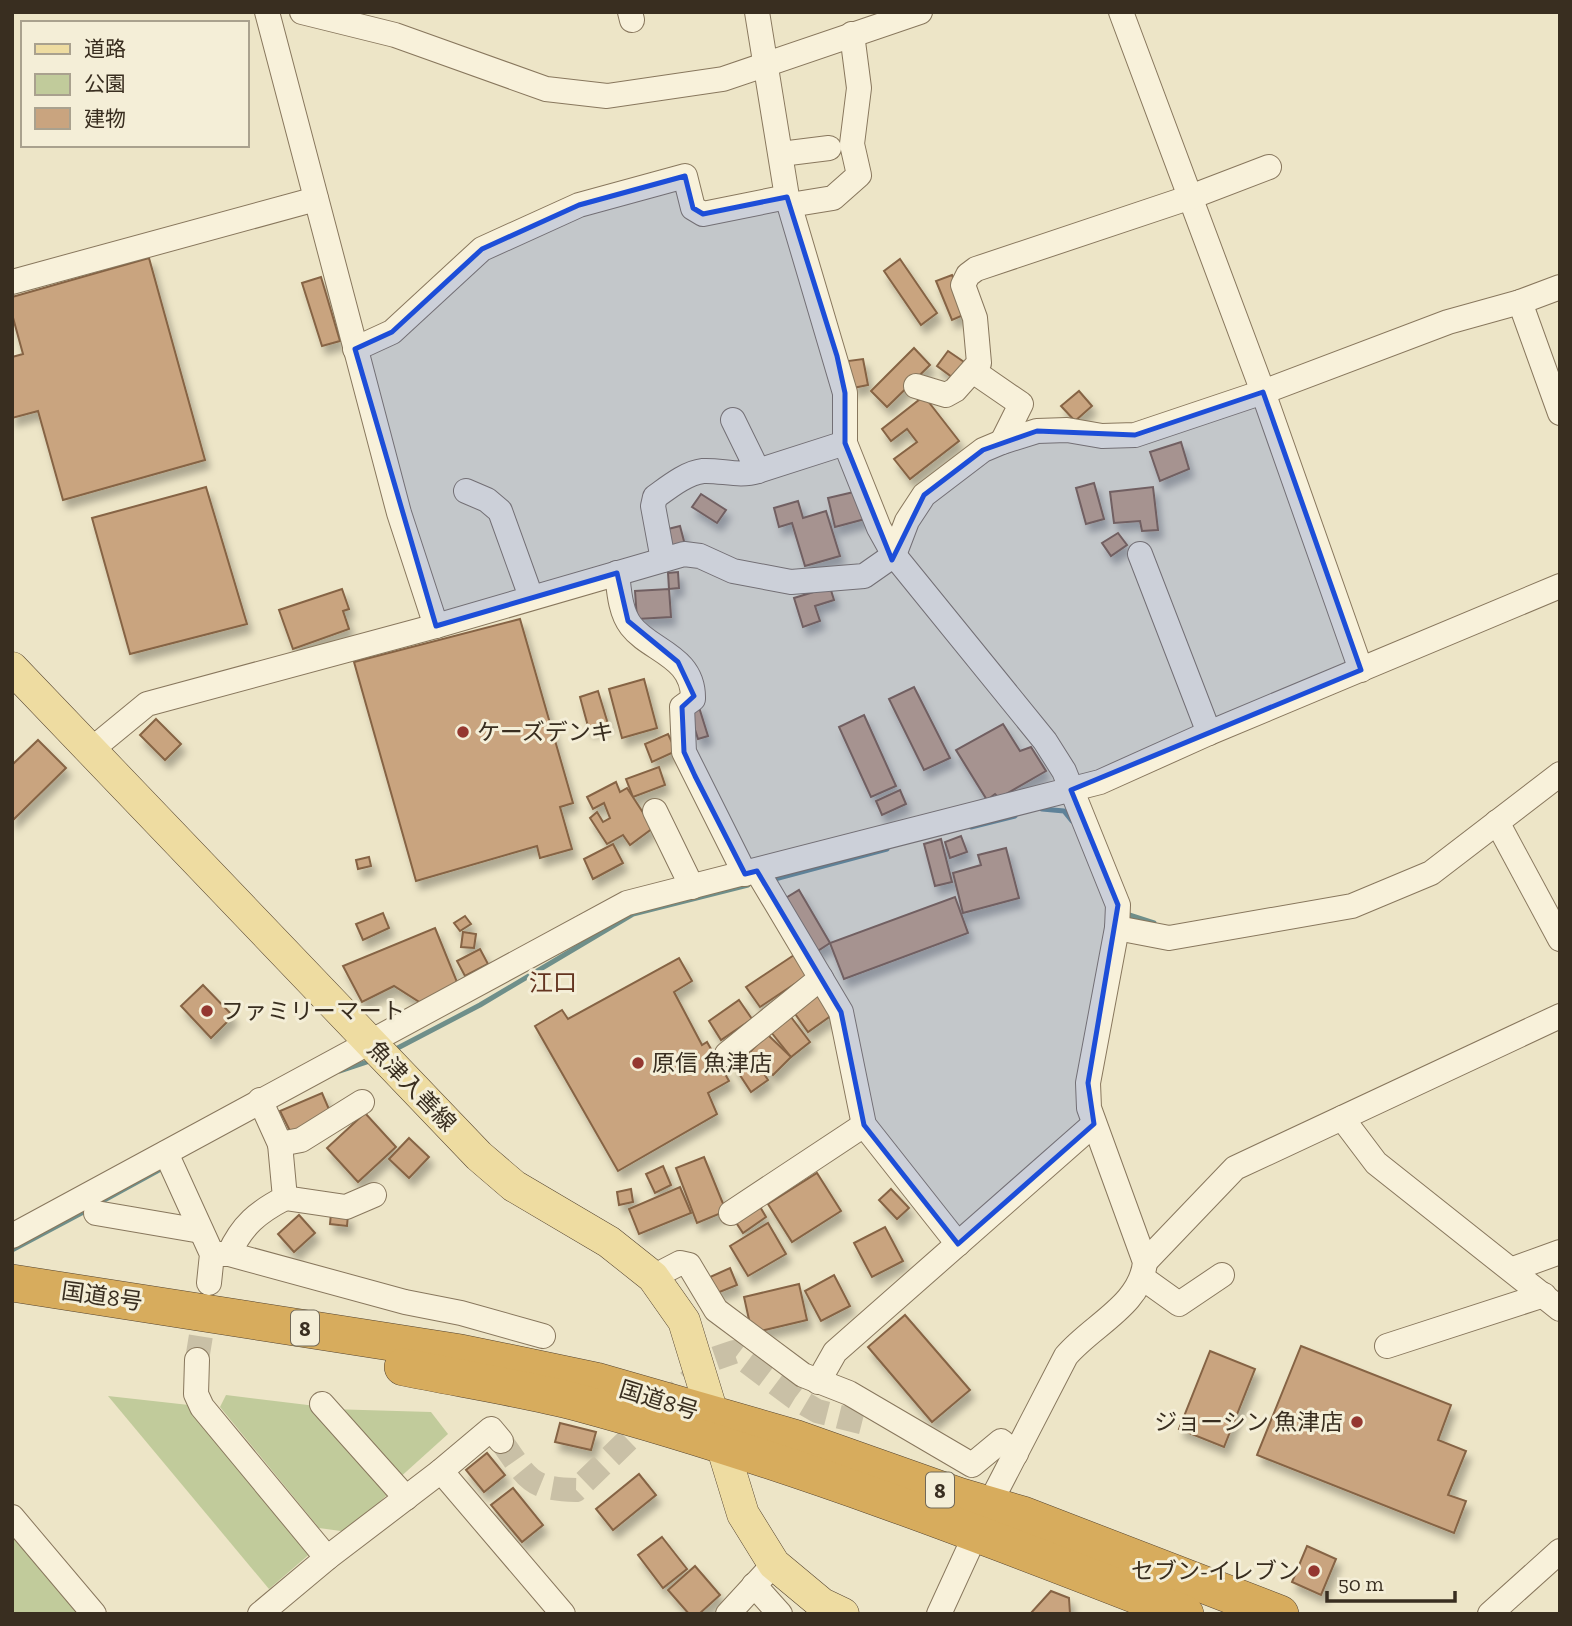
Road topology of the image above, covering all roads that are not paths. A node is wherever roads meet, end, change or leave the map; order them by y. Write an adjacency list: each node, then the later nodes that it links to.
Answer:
1 (267, 12): 12 (street)
2 (302, 12): 7 (street)
3 (757, 12): 7 (street)
4 (1121, 12): 11 (street)
5 (917, 13): 6 (street)
6 (852, 34): 7 (street); 13 (street)
7 (766, 65): 9 (street)
8 (829, 148): 9 (street)
9 (781, 154): 13 (street)
10 (1269, 167): 11 (street)
11 (1188, 198): 18 (street); 20 (street)
12 (316, 199): 14 (street); 17 (street)
13 (789, 201): 17 (street); 24 (street)
14 (12, 282)
15 (1560, 286): 16 (street)
16 (1520, 302): 20 (street); 21 (street)
17 (355, 349): 33 (street)
18 (973, 371): 19 (street); 23 (street)
19 (916, 386)
20 (1262, 392): 23 (street); 34 (street)
21 (1560, 413)
22 (733, 420): 25 (street)
23 (1002, 442): 28 (street)
24 (845, 443): 25 (street); 28 (street)
25 (758, 471): 29 (street)
26 (466, 491): 32 (street)
27 (1140, 554): 36 (street)
28 (894, 555): 29 (street); 39 (street)
29 (663, 560): 30 (street)
30 (617, 573): 32 (street); 42 (street)
31 (1560, 586): 34 (street)
32 (531, 597): 33 (street)
33 (436, 626): 37 (street)
34 (1361, 670): 36 (street)
35 (15, 676): 37 (main road, 魚津入善線)
36 (1209, 733): 39 (street)
37 (91, 750): 48 (main road, 魚津入善線)
38 (1560, 774): 41 (street)
39 (1071, 790): 42 (street); 44 (street)
40 (655, 811): 43 (street)
41 (1497, 822): 44 (street); 45 (street)
42 (751, 872): 43 (street); 46 (street)
43 (692, 887): 48 (street)
44 (1117, 928): 53 (street)
45 (1560, 939)
46 (821, 978): 49 (street); 54 (street)
47 (1560, 1016): 52 (street)
48 (369, 1041): 50 (street); 69 (main road, 魚津入善線)
49 (727, 1054)
50 (260, 1100): 55 (street); 56 (street)
51 (362, 1102): 55 (street)
52 (1342, 1118): 66 (street); 67 (street)
53 (1094, 1124): 63 (street); 67 (street)
54 (864, 1125): 60 (street); 63 (street)
55 (280, 1144): 58 (street)
56 (166, 1153): 61 (street); 62 (street)
57 (374, 1195): 58 (street)
58 (285, 1198): 65 (street)
59 (96, 1213): 61 (street)
60 (731, 1213)
61 (201, 1231): 65 (street)
62 (12, 1236)
63 (958, 1244): 77 (street)
64 (1560, 1252): 66 (street)
65 (220, 1254): 71 (street); 74 (street)
66 (1513, 1269): 73 (street)
67 (1144, 1270): 68 (street); 81 (street)
68 (1222, 1275)
69 (653, 1277): 77 (street); 79 (main road, 魚津入善線)
70 (12, 1283): 79 (highway, 国道8号 / 8)
71 (209, 1283)
72 (12, 1301): 79 (highway, 国道8号 / 8)
73 (1552, 1302): 75 (street)
74 (543, 1336)
75 (1387, 1346)
76 (197, 1360): 87 (street)
77 (818, 1382): 81 (street)
78 (322, 1404): 83 (street)
79 (718, 1431): 85 (highway, 国道8号 / 8); 88 (main road, 魚津入善線)
80 (501, 1441): 82 (street)
81 (1016, 1454): 85 (street)
82 (441, 1471): 83 (street); 91 (street)
83 (406, 1497): 87 (street)
84 (12, 1517): 89 (street)
85 (983, 1518): 95 (street); 96 (highway, 国道8号 / 8); 97 (highway, 国道8号 / 8)
86 (1560, 1551): 98 (street)
87 (327, 1558): 90 (street)
88 (764, 1575): 92 (street); 93 (street); 94 (main road, 魚津入善線)
89 (94, 1614)
90 (260, 1614)
91 (562, 1614)
92 (728, 1614)
93 (780, 1614)
94 (843, 1614)
95 (939, 1614)
96 (1185, 1614)
97 (1280, 1614)
98 (1490, 1614)

